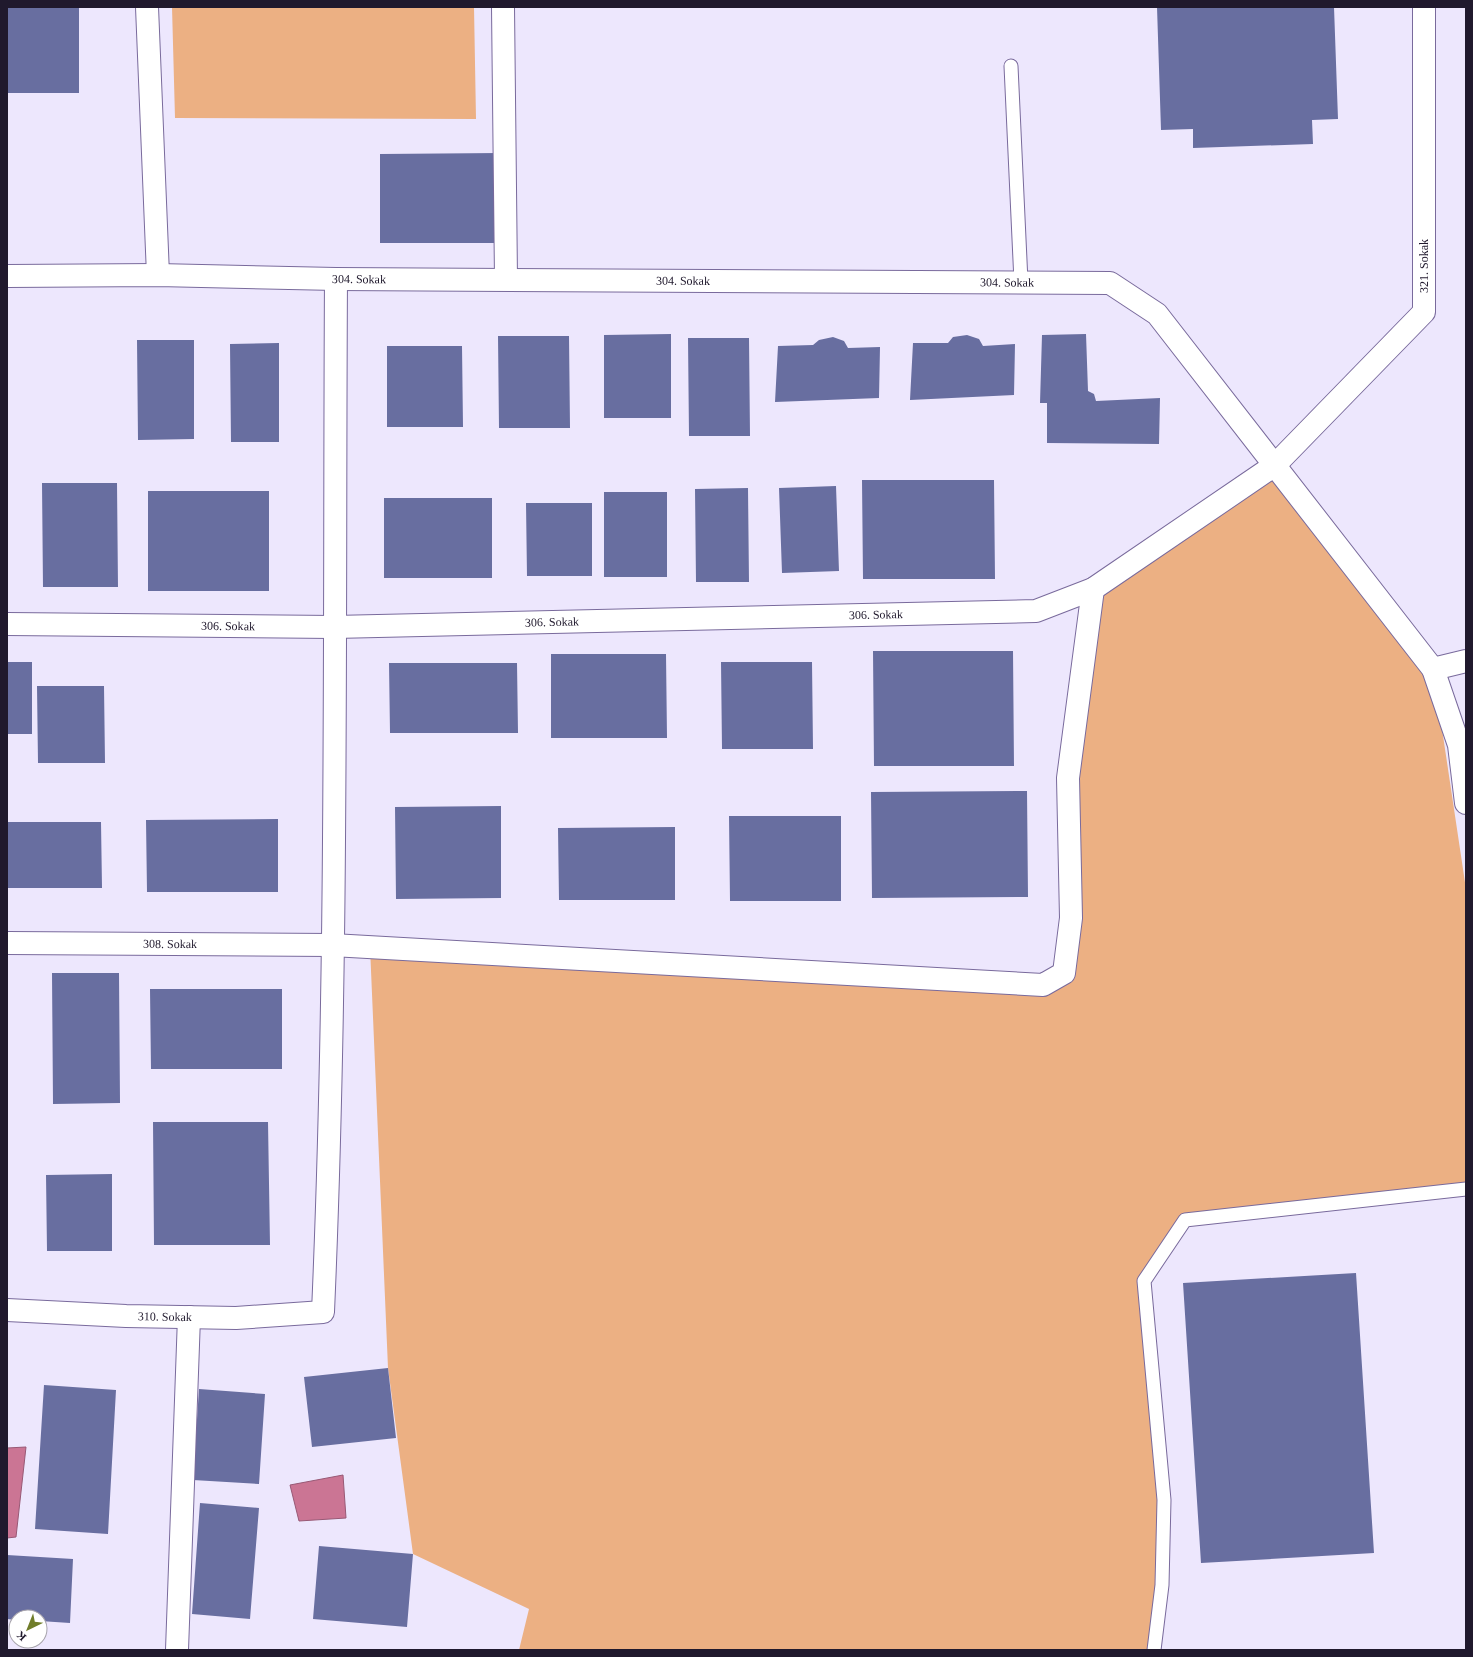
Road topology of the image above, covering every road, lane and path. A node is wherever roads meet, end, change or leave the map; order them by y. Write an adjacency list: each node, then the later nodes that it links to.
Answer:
1 (147, 7): 5 (street)
2 (503, 7): 8 (street)
3 (1424, 7): 10 (street, 321. Sokak)
4 (1011, 66): 9 (lane)
5 (158, 275): 6 (street, 304. Sokak); 7 (street, 304. Sokak)
6 (7, 276)
7 (336, 279): 8 (street, 304. Sokak); 13 (street)
8 (506, 279): 9 (street, 304. Sokak)
9 (1021, 282): 10 (street, 304. Sokak)
10 (1275, 465): 11 (street, 321. Sokak); 15 (street, 304. Sokak)
11 (1093, 589): 13 (street, 306. Sokak); 18 (street, 308. Sokak)
12 (7, 624): 13 (street, 306. Sokak)
13 (334, 627): 18 (street)
14 (1466, 661): 15 (street)
15 (1433, 669): 16 (street, 304. Sokak)
16 (1466, 803)
17 (7, 943): 18 (street, 308. Sokak)
18 (332, 945): 21 (street, 310. Sokak)
19 (1466, 1189): 23 (lane)
20 (7, 1310): 21 (street, 310. Sokak)
21 (189, 1318): 22 (street)
22 (177, 1650)
23 (1154, 1650)

